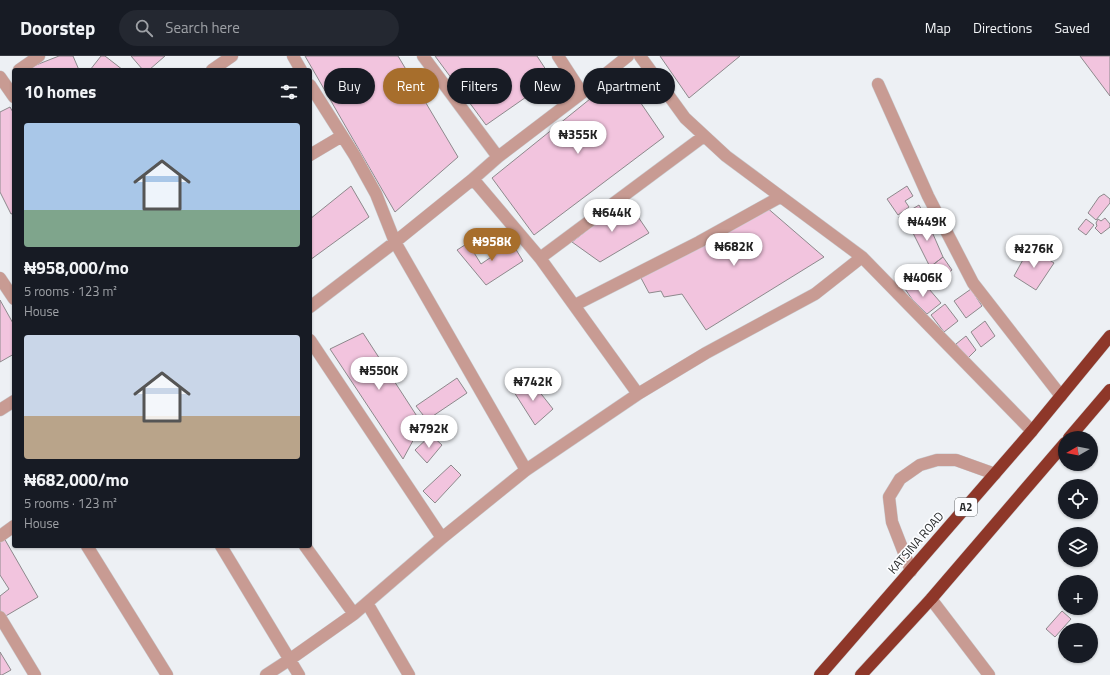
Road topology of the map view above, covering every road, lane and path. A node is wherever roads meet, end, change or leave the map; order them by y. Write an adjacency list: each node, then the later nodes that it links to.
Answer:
1 (39, 56): 8 (street)
2 (232, 56): 9 (street)
3 (293, 56): 10 (street)
4 (423, 56): 20 (street)
5 (558, 56): 15 (street)
6 (628, 56): 15 (street)
7 (640, 56): 18 (street)
8 (22, 68)
9 (215, 68)
10 (300, 68)
11 (12, 75): 12 (street)
12 (1, 81): 16 (street)
13 (878, 84): 34 (street)
14 (312, 88): 17 (street)
15 (582, 93): 20 (street)
16 (12, 95)
17 (342, 136): 19 (street); 23 (street)
18 (704, 136): 22 (street); 25 (street)
19 (312, 154)
20 (498, 157): 21 (street)
21 (474, 179): 23 (street); 25 (street)
22 (780, 197): 24 (street); 29 (street)
23 (395, 242): 28 (street); 40 (street)
24 (862, 257): 33 (street); 37 (street)
25 (540, 258): 29 (street)
26 (1, 280): 27 (street)
27 (12, 296)
28 (312, 305)
29 (575, 305): 33 (street)
30 (1110, 336): 34 (highway, KATSINA ROAD / A2)
31 (312, 343): 44 (street)
32 (1110, 390): 38 (highway)
33 (638, 394): 40 (street)
34 (1061, 396): 37 (highway, KATSINA ROAD / A2)
35 (12, 402): 36 (street)
36 (0, 410)
37 (1032, 431): 41 (highway, KATSINA ROAD / A2)
38 (1075, 431)
39 (1058, 451): 49 (highway)
40 (526, 470): 44 (street)
41 (995, 474): 48 (highway, KATSINA ROAD / A2); 48 (street)
42 (12, 527): 43 (street)
43 (0, 536)
44 (442, 538): 50 (street)
45 (87, 548): 55 (street)
46 (222, 548): 53 (street)
47 (306, 548): 51 (street)
48 (911, 571): 59 (highway, KATSINA ROAD / A2)
49 (931, 599): 60 (highway); 61 (street)
50 (367, 603): 51 (street); 58 (street)
51 (354, 614): 53 (street)
52 (0, 618): 54 (street)
53 (290, 660): 56 (street); 57 (street)
54 (35, 675)
55 (167, 675)
56 (266, 675)
57 (299, 675)
58 (409, 675)
59 (820, 675)
60 (861, 675)
61 (988, 675)

